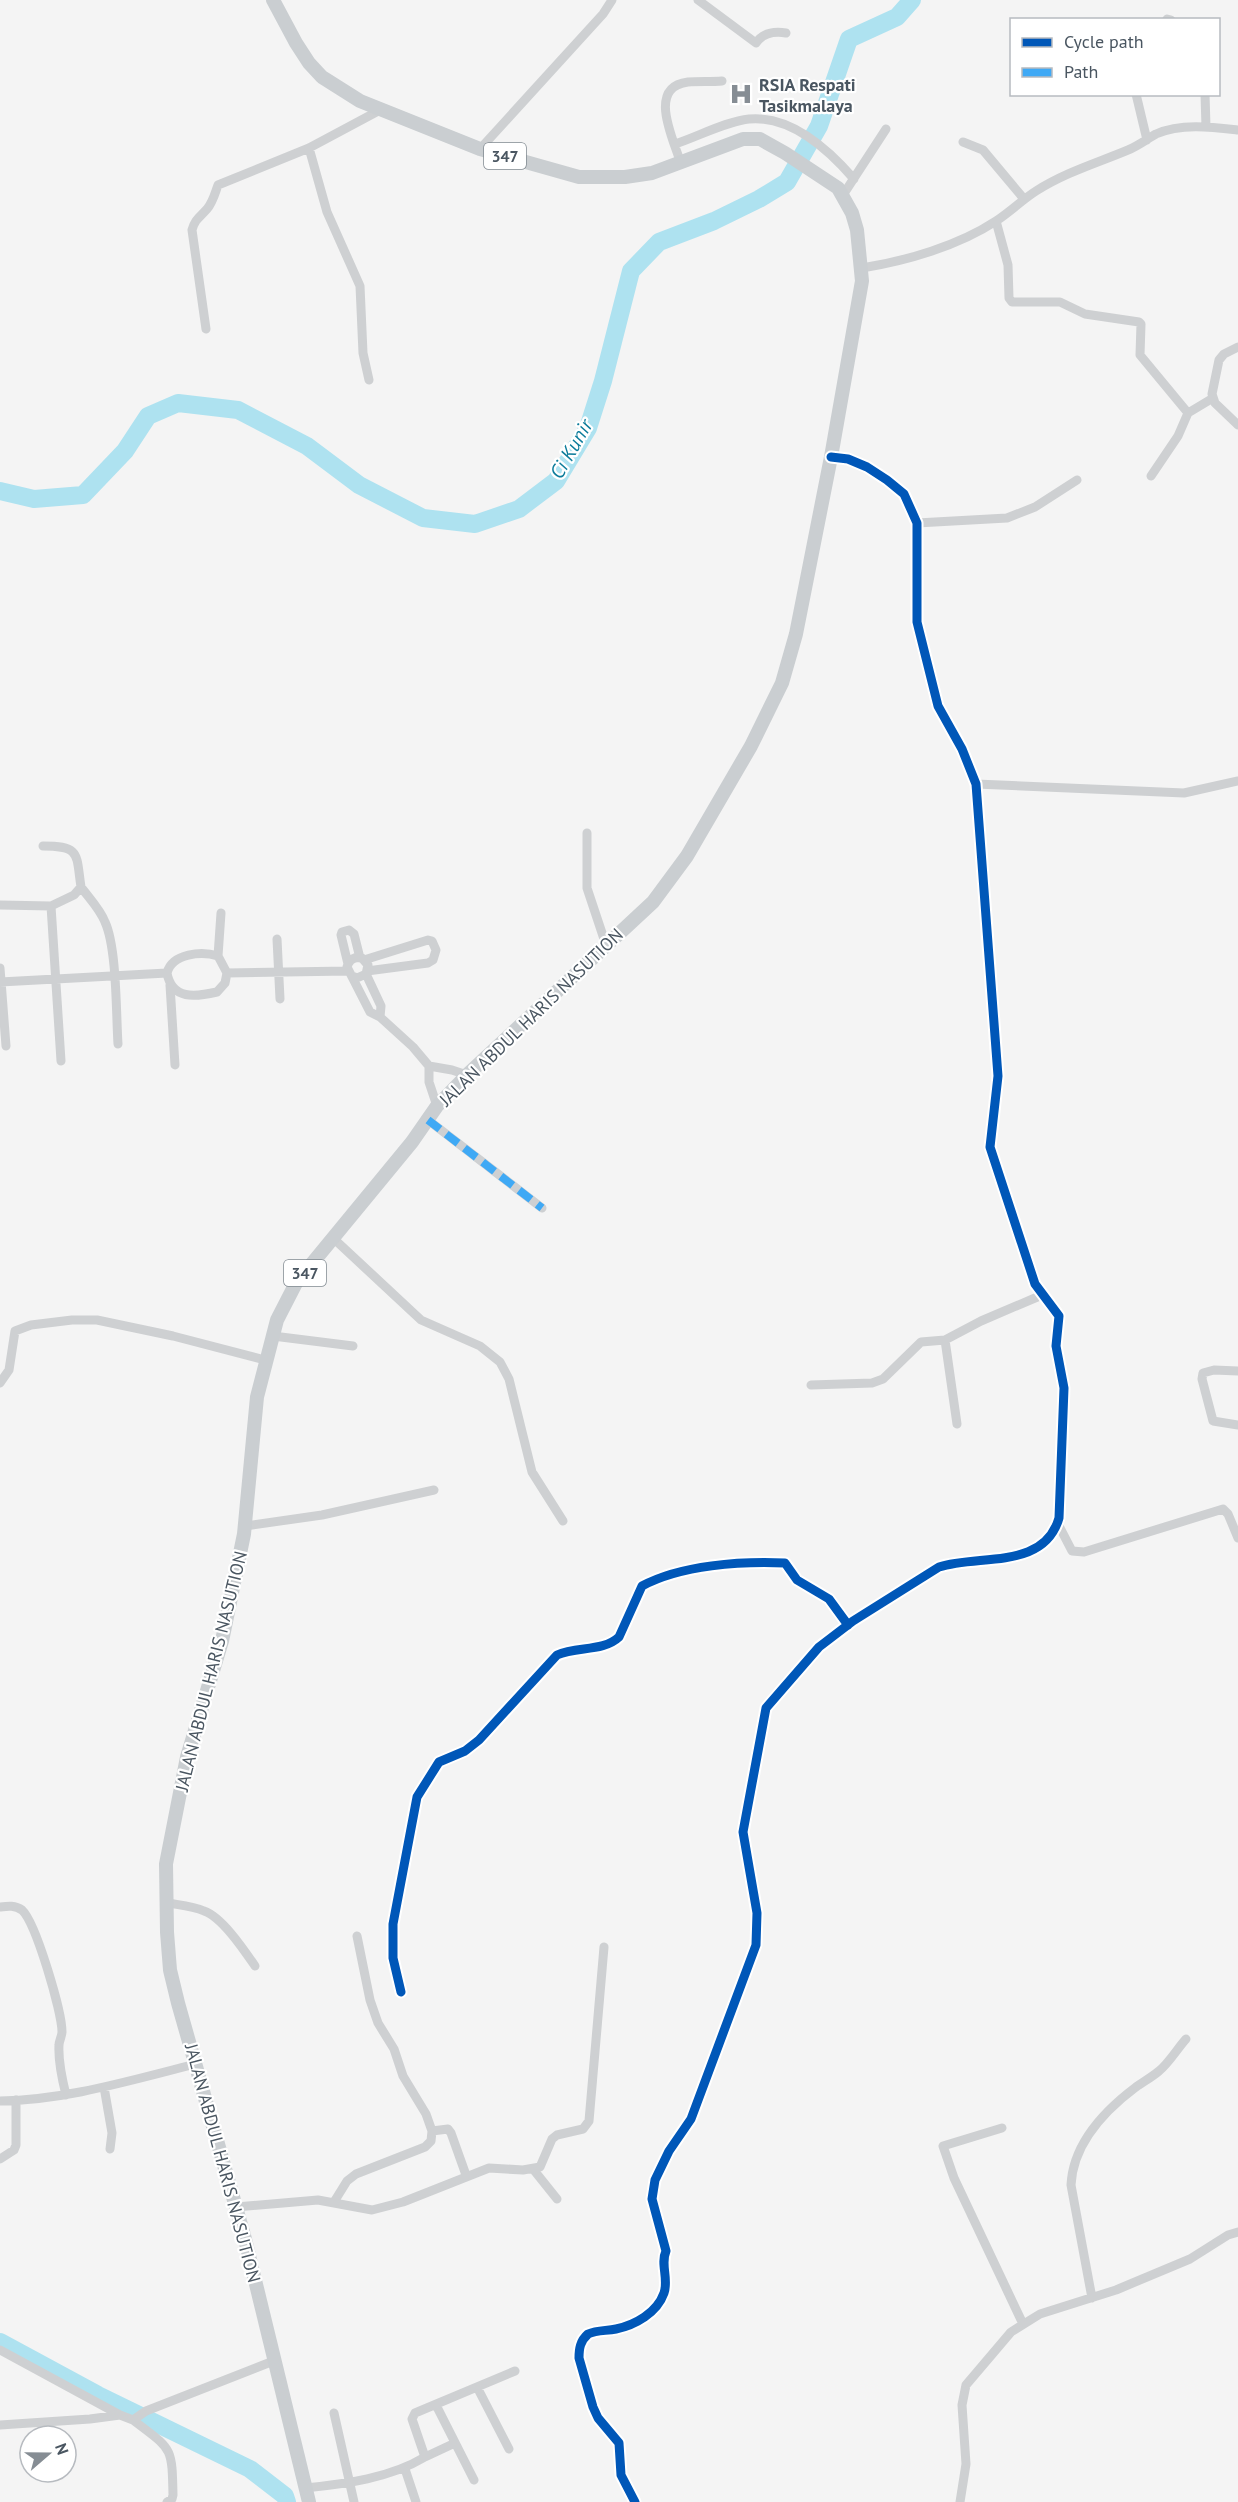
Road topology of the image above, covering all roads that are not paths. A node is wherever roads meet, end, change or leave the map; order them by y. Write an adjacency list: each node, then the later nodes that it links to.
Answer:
1 (273, 0): 8 (main road, 347)
2 (612, 0): 16 (street)
3 (698, 0): 4 (street)
4 (786, 33)
5 (722, 81): 14 (street)
6 (1136, 96): 12 (street)
7 (1205, 96): 9 (street)
8 (382, 109): 15 (street); 16 (main road, 347)
9 (1206, 127): 11 (street); 12 (street)
10 (886, 129): 18 (street)
11 (1238, 130)
12 (1147, 140): 20 (street)
13 (963, 142): 20 (street)
14 (675, 144): 17 (street); 18 (street)
15 (309, 148): 23 (street); 25 (street)
16 (480, 149): 17 (main road, 347)
17 (680, 161): 19 (main road, 347)
18 (854, 179): 19 (street)
19 (840, 191): 22 (main road, JALAN ABDUL HARIS NASUTION / 347)
20 (1024, 199): 21 (street)
21 (996, 221): 22 (street); 27 (street)
22 (862, 268): 29 (main road, JALAN ABDUL HARIS NASUTION / 347)
23 (206, 329)
24 (1238, 347): 26 (street)
25 (369, 380)
26 (1213, 398): 27 (street); 28 (street)
27 (1188, 413): 30 (street)
28 (1238, 425)
29 (831, 457): 32 (street); 42 (main road, JALAN ABDUL HARIS NASUTION / 347)
30 (1151, 476)
31 (1077, 480): 32 (street)
32 (917, 523): 34 (street)
33 (1238, 782): 34 (street)
34 (976, 784): 67 (street)
35 (587, 833): 42 (street)
36 (43, 846): 37 (street)
37 (81, 887): 39 (street); 51 (street)
38 (0, 905): 39 (street)
39 (51, 906): 52 (street)
40 (220, 913): 43 (street)
41 (277, 939): 47 (street)
42 (606, 945): 62 (main road, JALAN ABDUL HARIS NASUTION / 347)
43 (218, 956): 48 (street); 49 (street)
44 (362, 959): 46 (street); 46 (street); 50 (street); 50 (street)
45 (0, 968): 53 (street)
46 (349, 970): 47 (street); 50 (street); 56 (street)
47 (279, 972): 49 (street); 55 (street)
48 (167, 973): 51 (street); 54 (street)
49 (227, 973): 54 (street)
50 (366, 973): 56 (street)
51 (114, 976): 52 (street); 57 (street)
52 (57, 979): 53 (street); 59 (street)
53 (0, 982): 58 (street)
54 (170, 985): 60 (street)
55 (280, 999)
56 (380, 1017): 61 (street)
57 (118, 1044)
58 (6, 1046)
59 (61, 1061)
60 (175, 1065)
61 (429, 1066): 62 (street); 63 (street)
62 (467, 1075): 63 (main road, JALAN ABDUL HARIS NASUTION / 347)
63 (437, 1106): 64 (main road, JALAN ABDUL HARIS NASUTION / 347)
64 (428, 1120): 65 (street); 66 (main road, JALAN ABDUL HARIS NASUTION / 347)
65 (542, 1208)
66 (333, 1238): 68 (main road, JALAN ABDUL HARIS NASUTION / 347); 78 (street)
67 (1042, 1295): 69 (street); 79 (street)
68 (273, 1336): 70 (street); 71 (main road, JALAN ABDUL HARIS NASUTION / 347)
69 (945, 1340): 74 (street); 75 (street)
70 (352, 1346)
71 (265, 1360): 73 (street); 80 (main road, JALAN ABDUL HARIS NASUTION / 347)
72 (1238, 1371): 76 (street)
73 (0, 1383)
74 (811, 1385)
75 (957, 1424)
76 (1238, 1425)
77 (434, 1490): 80 (street)
78 (563, 1521)
79 (1058, 1524): 81 (street); 82 (street)
80 (245, 1526): 83 (main road, JALAN ABDUL HARIS NASUTION / 347)
81 (1238, 1538)
82 (848, 1625): 88 (street); 127 (street)
83 (168, 1903): 87 (street); 90 (main road, JALAN ABDUL HARIS NASUTION / 347)
84 (0, 1907): 92 (street)
85 (357, 1936): 96 (street)
86 (604, 1947): 99 (street)
87 (255, 1966)
88 (401, 1992)
89 (1186, 2039): 105 (street)
90 (196, 2064): 91 (street); 103 (main road, JALAN ABDUL HARIS NASUTION / 347)
91 (104, 2087): 92 (street); 97 (street)
92 (66, 2095): 93 (street)
93 (15, 2100): 94 (street); 98 (street)
94 (0, 2101)
95 (1002, 2128): 106 (street)
96 (432, 2131): 100 (street); 102 (street)
97 (110, 2150)
98 (0, 2159)
99 (533, 2169): 100 (street); 101 (street)
100 (466, 2175): 102 (street)
101 (556, 2199)
102 (334, 2202): 103 (street)
103 (236, 2207): 108 (main road, JALAN ABDUL HARIS NASUTION / 347)
104 (1238, 2232): 105 (street)
105 (1092, 2298): 106 (street)
106 (1023, 2324): 128 (street)
107 (0, 2350): 113 (street)
108 (276, 2360): 114 (street); 122 (main road, JALAN ABDUL HARIS NASUTION / 347)
109 (515, 2371): 110 (street)
110 (477, 2387): 111 (street); 117 (street)
111 (436, 2405): 116 (street); 118 (street)
112 (334, 2413): 121 (street)
113 (120, 2415): 114 (street); 115 (street)
114 (135, 2418): 123 (street)
115 (0, 2425)
116 (455, 2443): 118 (street); 120 (street)
117 (509, 2450)
118 (425, 2457): 119 (street)
119 (405, 2469): 121 (street); 126 (street)
120 (474, 2480)
121 (349, 2482): 122 (street); 125 (street)
122 (305, 2488): 124 (main road, JALAN ABDUL HARIS NASUTION / 347)
123 (168, 2502)
124 (309, 2502)
125 (354, 2502)
126 (416, 2502)
127 (635, 2502)
128 (960, 2502)

